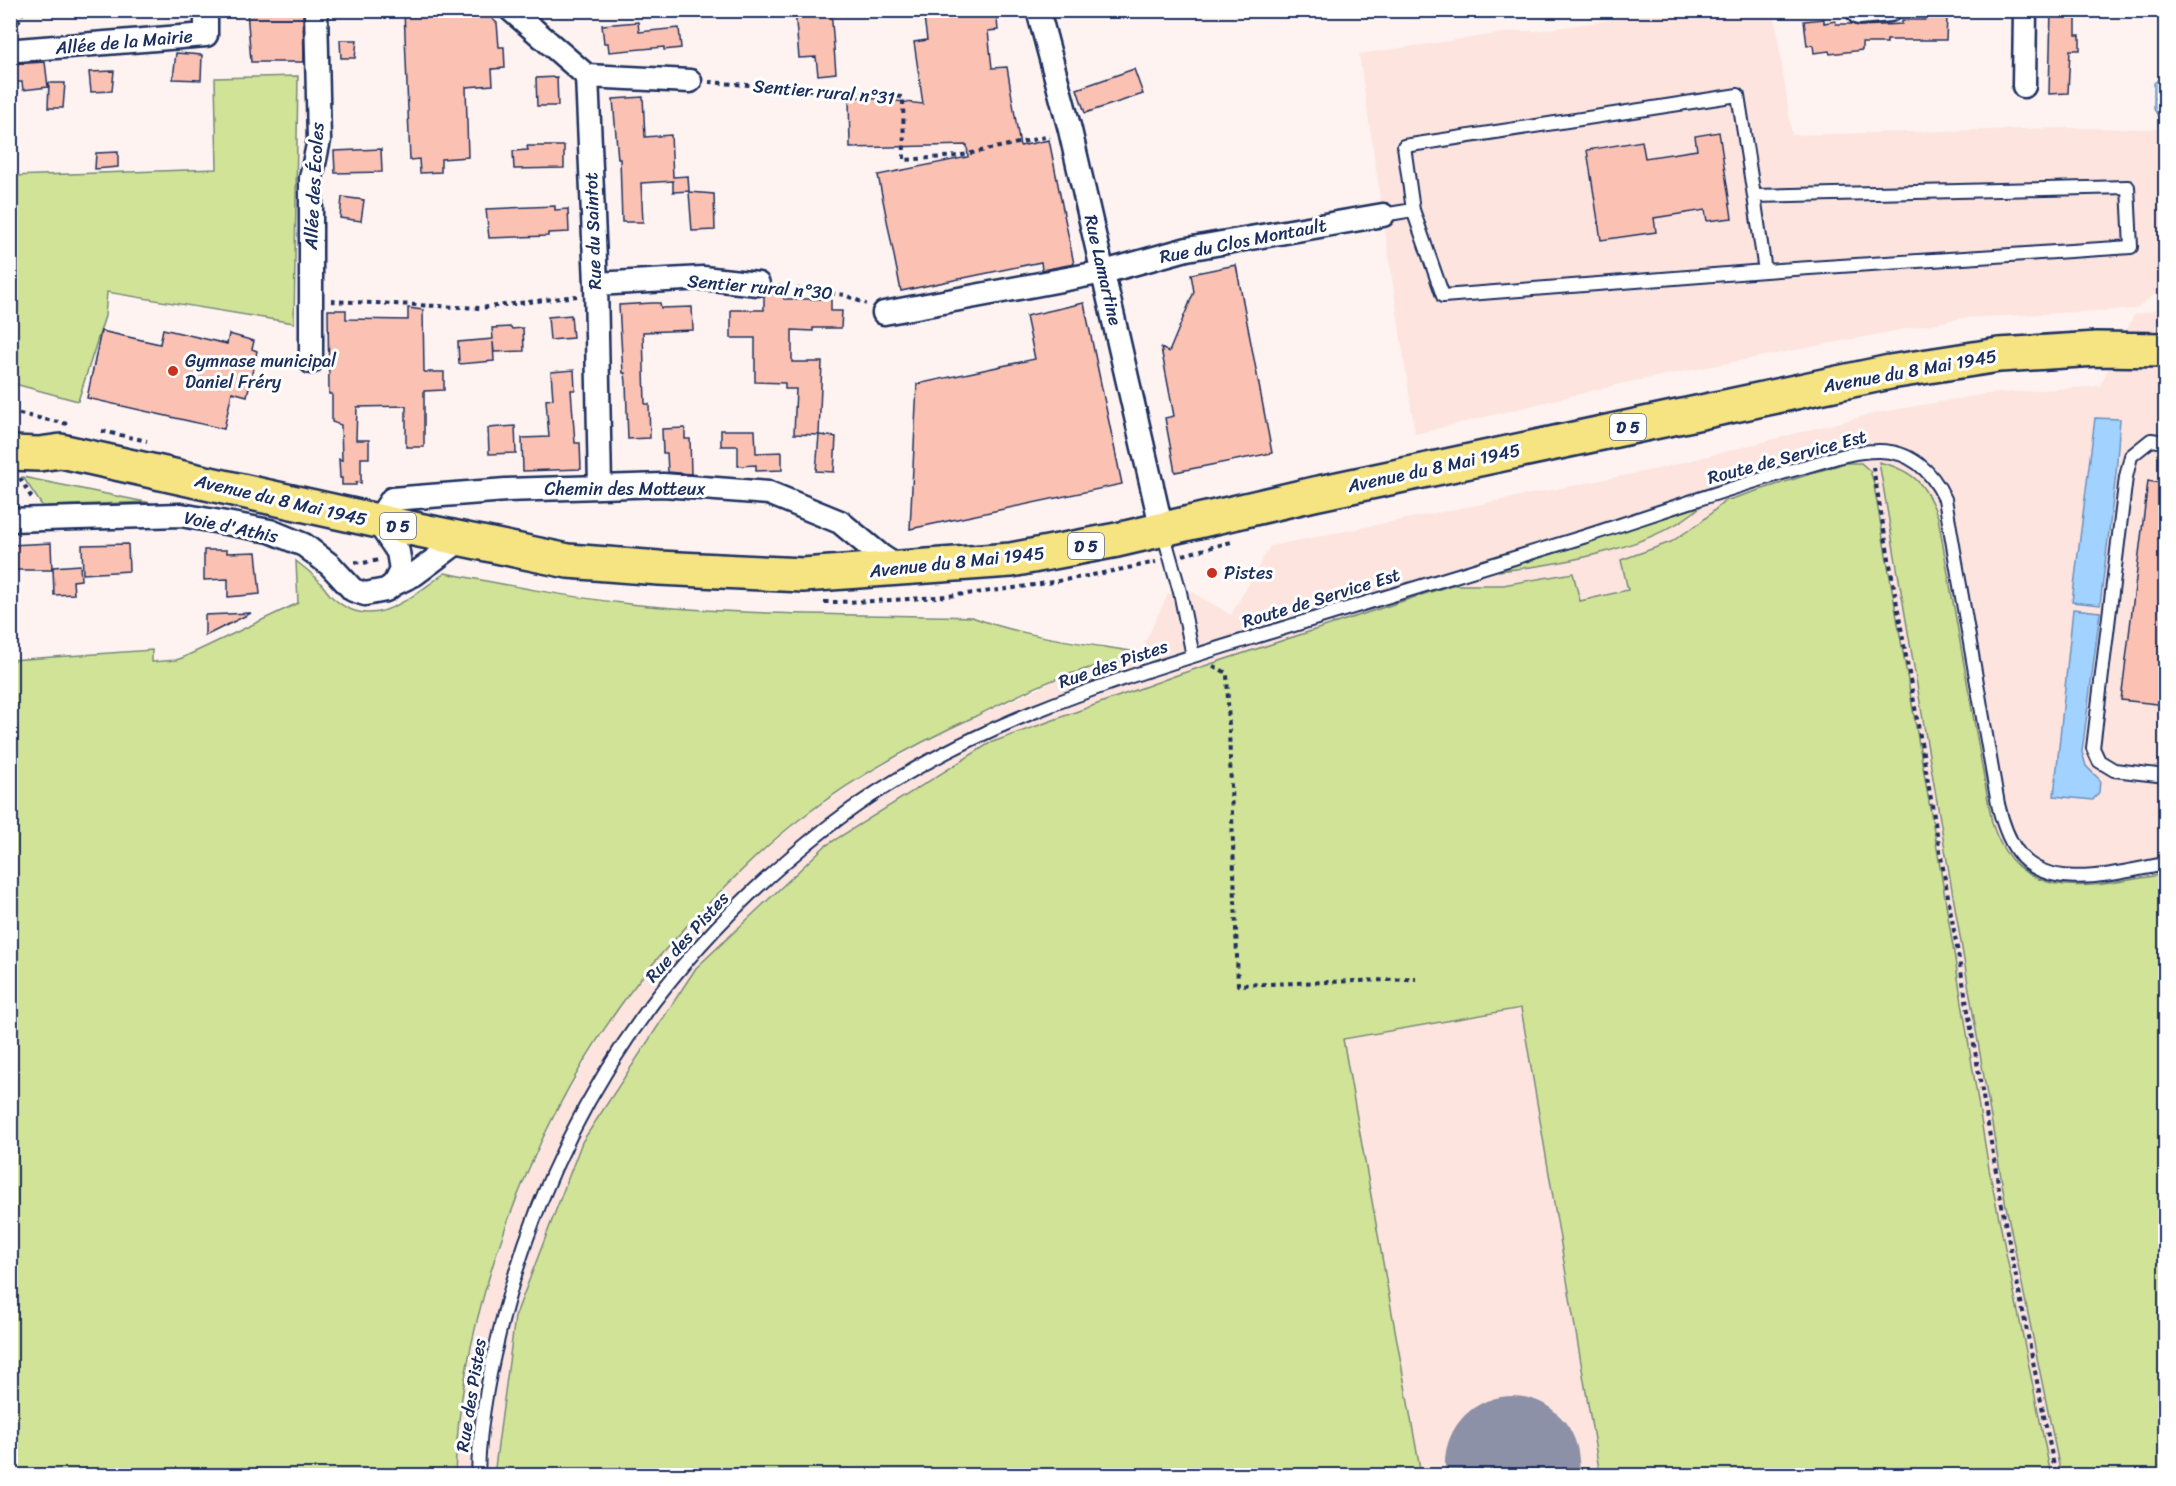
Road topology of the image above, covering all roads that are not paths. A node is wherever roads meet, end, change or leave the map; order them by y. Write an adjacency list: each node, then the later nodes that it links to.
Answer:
1 (206, 10): 8 (street, Allée de la Mairie)
2 (316, 10): 21 (street, Allée des Écoles)
3 (511, 10): 9 (street)
4 (1038, 10): 16 (street, Rue Lamartine)
5 (1890, 10): 7 (street)
6 (2025, 10): 11 (street)
7 (1859, 13)
8 (14, 44)
9 (587, 76): 10 (street); 18 (street, Rue du Saintot)
10 (690, 81)
11 (2024, 86)
12 (1754, 196): 13 (lane); 15 (lane); 15 (lane)
13 (1413, 210): 14 (lane); 15 (lane)
14 (1383, 215): 16 (street, Rue du Clos Montault)
15 (1766, 271)
16 (1104, 272): 19 (street, Rue du Clos Montault); 30 (street, Rue Lamartine)
17 (758, 284): 18 (street, Sentier rural n°30)
18 (596, 289): 26 (street, Rue du Saintot)
19 (884, 313)
20 (2166, 350): 30 (main road, Avenue du 8 Mai 1945 / D 5)
21 (311, 362)
22 (10, 431): 24 (main road, Avenue du 8 Mai 1945 / D 5)
23 (2166, 441): 34 (lane)
24 (61, 451): 25 (main road, Avenue du 8 Mai 1945 / D 5); 28 (main road, Avenue du 8 Mai 1945 / D 5)
25 (14, 464)
26 (600, 486): 28 (street, Chemin des Motteux); 31 (street, Chemin des Motteux)
27 (10, 520): 32 (street, Voie d'Athis)
28 (377, 521): 29 (main road, Avenue du 8 Mai 1945 / D 5); 32 (street)
29 (462, 539): 31 (main road, Avenue du 8 Mai 1945 / D 5); 32 (street)
30 (1167, 544): 31 (main road, Avenue du 8 Mai 1945 / D 5); 33 (lane)
31 (899, 568)
32 (394, 584)
33 (1193, 656): 35 (lane, Route de Service Est); 36 (lane, Rue des Pistes)
34 (2166, 776)
35 (2166, 864)
36 (478, 1476)

